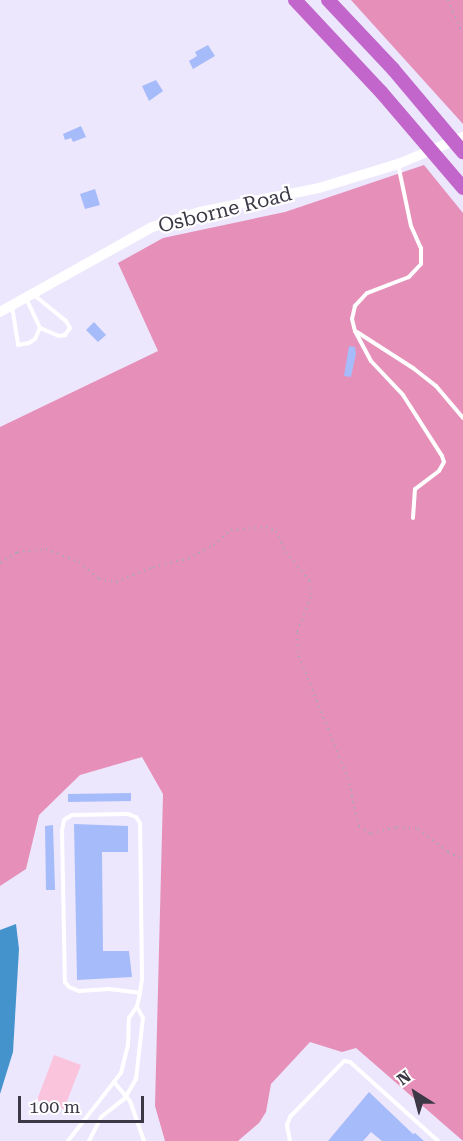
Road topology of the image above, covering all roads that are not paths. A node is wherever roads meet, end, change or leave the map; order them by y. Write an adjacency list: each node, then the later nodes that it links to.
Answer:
1 (295, 0): 6 (highway)
2 (328, 0): 4 (highway)
3 (463, 137): 5 (street, Osborne Road)
4 (463, 152)
5 (398, 164): 7 (street, Osborne Road); 11 (lane)
6 (463, 188)
7 (29, 295): 8 (street, Osborne Road); 10 (lane); 10 (lane)
8 (12, 305): 9 (street, Osborne Road); 10 (lane)
9 (0, 312)
10 (40, 328)
11 (355, 331): 12 (lane); 13 (lane)
12 (463, 418)
13 (413, 518)
14 (140, 993): 14 (lane); 15 (lane)
15 (136, 1006): 16 (lane); 17 (lane)
16 (114, 1082): 17 (lane); 18 (lane)
17 (127, 1096): 19 (lane); 20 (lane)
18 (68, 1141)
19 (88, 1141)
20 (144, 1141)
21 (290, 1141): 22 (lane)
22 (438, 1141)

